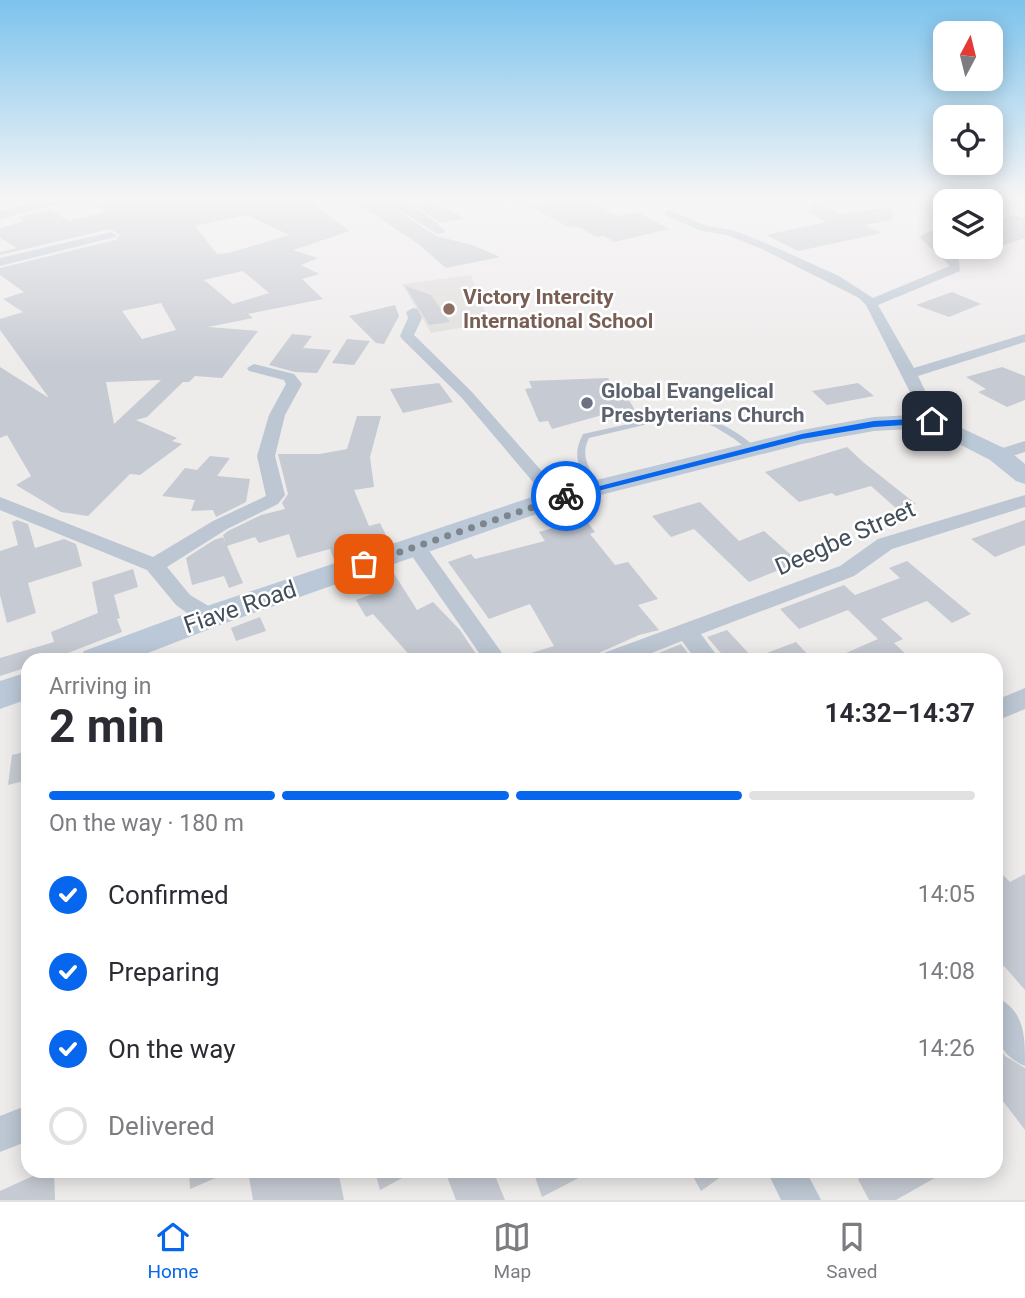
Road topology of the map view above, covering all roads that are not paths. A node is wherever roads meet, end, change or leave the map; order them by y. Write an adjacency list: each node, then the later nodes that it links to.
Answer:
1 (29, 255): 4 (street)
2 (783, 255): 5 (street)
3 (951, 259): 5 (street)
4 (0, 262)
5 (871, 303): 9 (street)
6 (413, 312): 16 (street)
7 (1025, 338): 9 (street)
8 (254, 368): 20 (street)
9 (910, 374): 10 (street)
10 (932, 421): 12 (street, Fiave Road); 13 (street, Fiave Road)
11 (1025, 446): 13 (street)
12 (753, 449): 15 (street, Fiave Road); 15 (lane)
13 (999, 455): 14 (street, Fiave Road)
14 (1025, 476)
15 (598, 488): 16 (street, Fiave Road)
16 (556, 498): 19 (street, Fiave Road)
17 (1025, 501): 22 (street, Deegbe Street)
18 (0, 503): 20 (street)
19 (415, 546): 21 (street, Fiave Road); 24 (street)
20 (154, 565): 21 (street)
21 (209, 617): 23 (street, Fiave Road)
22 (686, 631): 25 (street, Deegbe Street); 26 (street)
23 (114, 653)
24 (491, 653)
25 (628, 653)
26 (703, 653)
27 (21, 688): 28 (street)
28 (0, 695)
29 (1025, 698): 30 (street)
30 (1003, 708)
31 (21, 1126): 32 (street)
32 (0, 1134)

